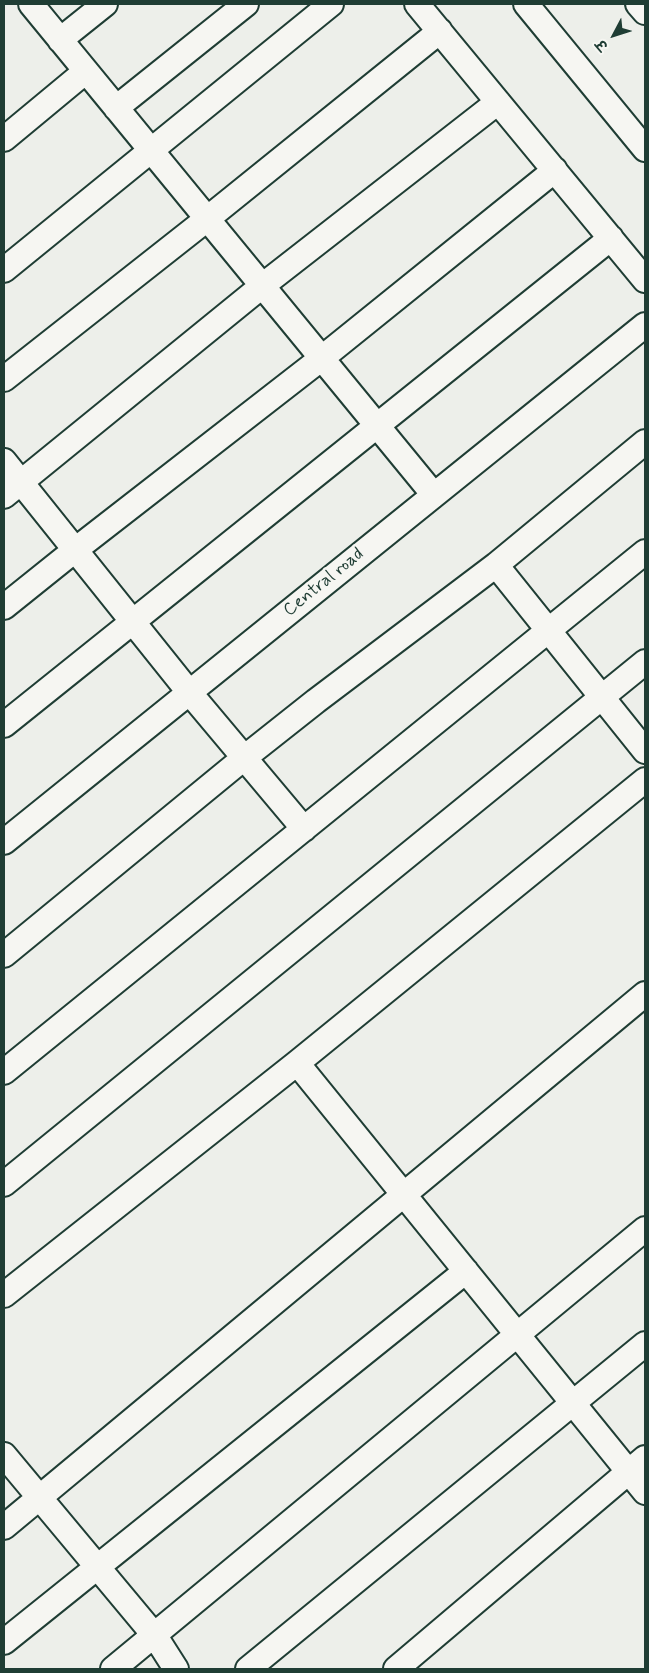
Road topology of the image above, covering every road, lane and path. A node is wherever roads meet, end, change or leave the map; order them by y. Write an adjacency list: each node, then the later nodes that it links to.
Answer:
1 (31, 4): 8 (street)
2 (105, 4): 8 (street)
3 (246, 4): 11 (street)
4 (331, 4): 14 (street)
5 (417, 4): 7 (street)
6 (526, 4): 13 (street)
7 (440, 31): 10 (street); 16 (street)
8 (60, 40): 9 (street)
9 (86, 71): 11 (street); 12 (street)
10 (498, 102): 15 (street); 20 (street)
11 (116, 108): 14 (street)
12 (4, 139)
13 (645, 149)
14 (151, 150): 16 (street); 18 (street)
15 (555, 170): 17 (street); 22 (street)
16 (207, 219): 20 (street); 23 (street)
17 (611, 238): 19 (street); 24 (street)
18 (4, 270)
19 (645, 280)
20 (262, 286): 22 (street); 27 (street)
21 (645, 325): 28 (street, Central road)
22 (322, 358): 24 (street); 29 (street)
23 (4, 380)
24 (377, 426): 28 (street); 33 (street)
25 (645, 442): 31 (street)
26 (4, 461): 27 (street)
27 (12, 490): 29 (street)
28 (434, 495): 36 (street, Central road)
29 (75, 550): 32 (street); 33 (street)
30 (645, 552): 34 (street)
31 (496, 565): 34 (street); 40 (street)
32 (4, 607)
33 (132, 621): 36 (street); 38 (street)
34 (549, 631): 37 (street); 42 (street)
35 (645, 662): 37 (street)
36 (189, 692): 40 (street); 43 (street, Central road)
37 (602, 697): 39 (street); 48 (street)
38 (4, 725)
39 (645, 752)
40 (244, 758): 42 (street); 44 (street)
41 (645, 780): 46 (street)
42 (304, 830): 47 (street)
43 (4, 842)
44 (4, 955)
45 (645, 994): 49 (street)
46 (297, 1063): 49 (street); 52 (street)
47 (4, 1072)
48 (4, 1184)
49 (404, 1195): 51 (street); 59 (street)
50 (645, 1229): 53 (street)
51 (466, 1271): 53 (street); 61 (street)
52 (4, 1295)
53 (517, 1335): 55 (street); 62 (street)
54 (645, 1344): 55 (street)
55 (574, 1404): 57 (street); 66 (street)
56 (4, 1455): 59 (street)
57 (637, 1465): 58 (street); 67 (street)
58 (645, 1492)
59 (39, 1498): 60 (street); 61 (street)
60 (4, 1527)
61 (97, 1567): 62 (street); 63 (street)
62 (155, 1636): 64 (street); 65 (street)
63 (4, 1642)
64 (113, 1669)
65 (176, 1669)
66 (248, 1669)
67 (396, 1669)

